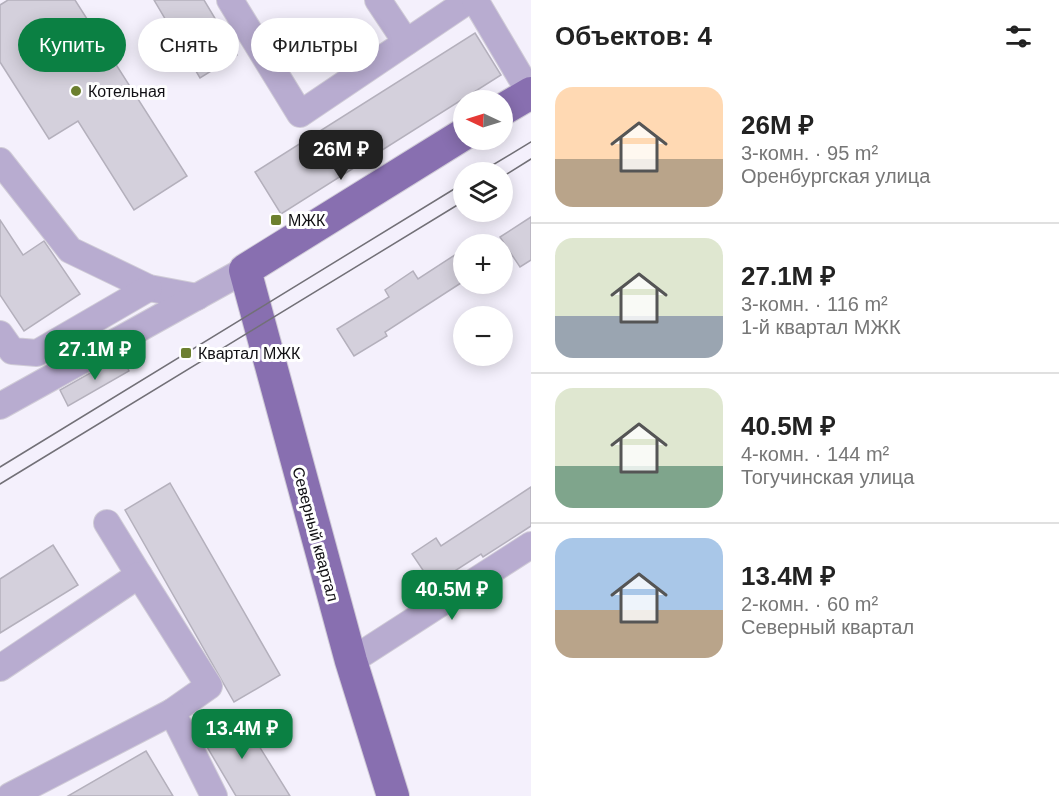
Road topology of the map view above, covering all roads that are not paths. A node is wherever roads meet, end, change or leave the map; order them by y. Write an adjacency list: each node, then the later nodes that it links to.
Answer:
1 (230, 0): 5 (street)
2 (378, 0): 5 (street)
3 (469, 0): 5 (street)
4 (475, 0): 6 (street)
5 (406, 42)
6 (531, 93): 7 (main road)
7 (513, 104)
8 (453, 141): 10 (main road)
9 (0, 161): 11 (street)
10 (245, 270): 12 (street); 18 (main road, Северный квартал)
11 (149, 288): 12 (street); 13 (street)
12 (197, 297): 14 (street)
13 (0, 334)
14 (0, 406)
15 (107, 523): 17 (street)
16 (531, 545): 18 (street)
17 (139, 574): 19 (street); 20 (street)
18 (351, 661): 23 (main road, Северный квартал)
19 (0, 668)
20 (172, 712): 21 (street); 22 (street)
21 (10, 796)
22 (214, 796)
23 (393, 796)

